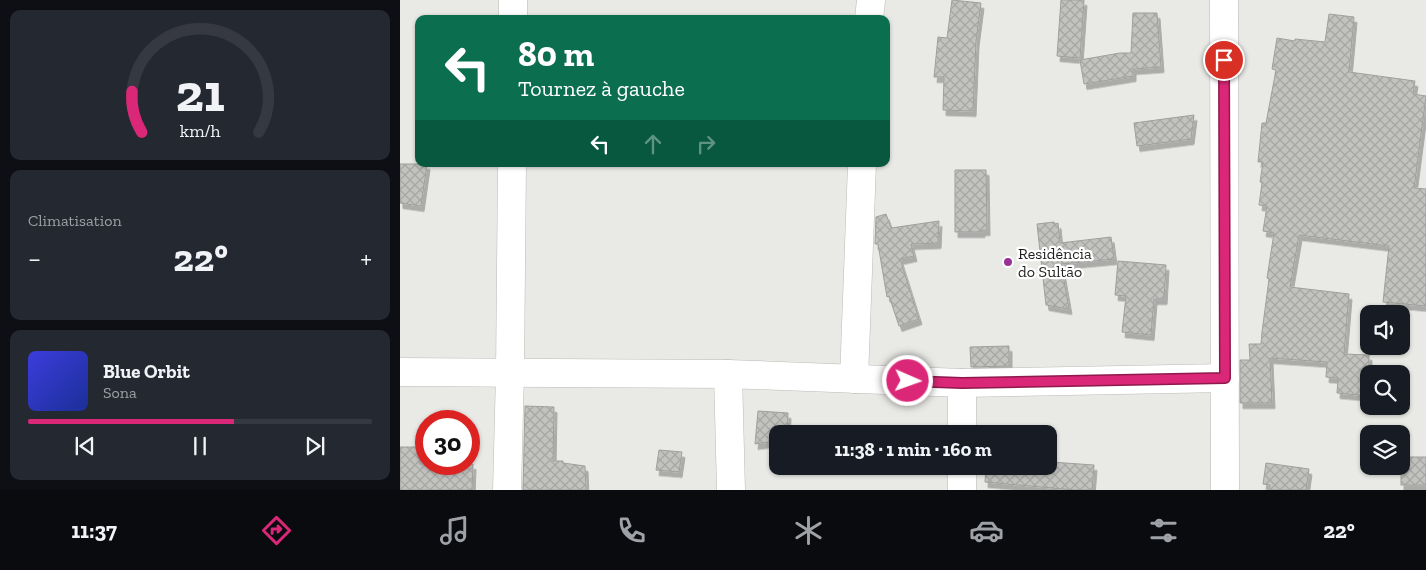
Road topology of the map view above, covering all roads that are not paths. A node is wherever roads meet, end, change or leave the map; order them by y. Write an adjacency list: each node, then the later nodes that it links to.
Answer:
1 (513, 0): 4 (street)
2 (871, 0): 5 (street)
3 (1224, 0): 11 (street)
4 (513, 15)
5 (869, 15)
6 (512, 167): 9 (street)
7 (862, 167): 12 (street)
8 (400, 372): 9 (street)
9 (510, 372): 10 (street); 16 (street)
10 (728, 374): 12 (street); 17 (street)
11 (1225, 378): 13 (street); 19 (street)
12 (854, 379): 13 (street)
13 (962, 383): 14 (street)
14 (962, 425)
15 (962, 475): 18 (street)
16 (507, 490)
17 (731, 490)
18 (962, 490)
19 (1225, 490)

